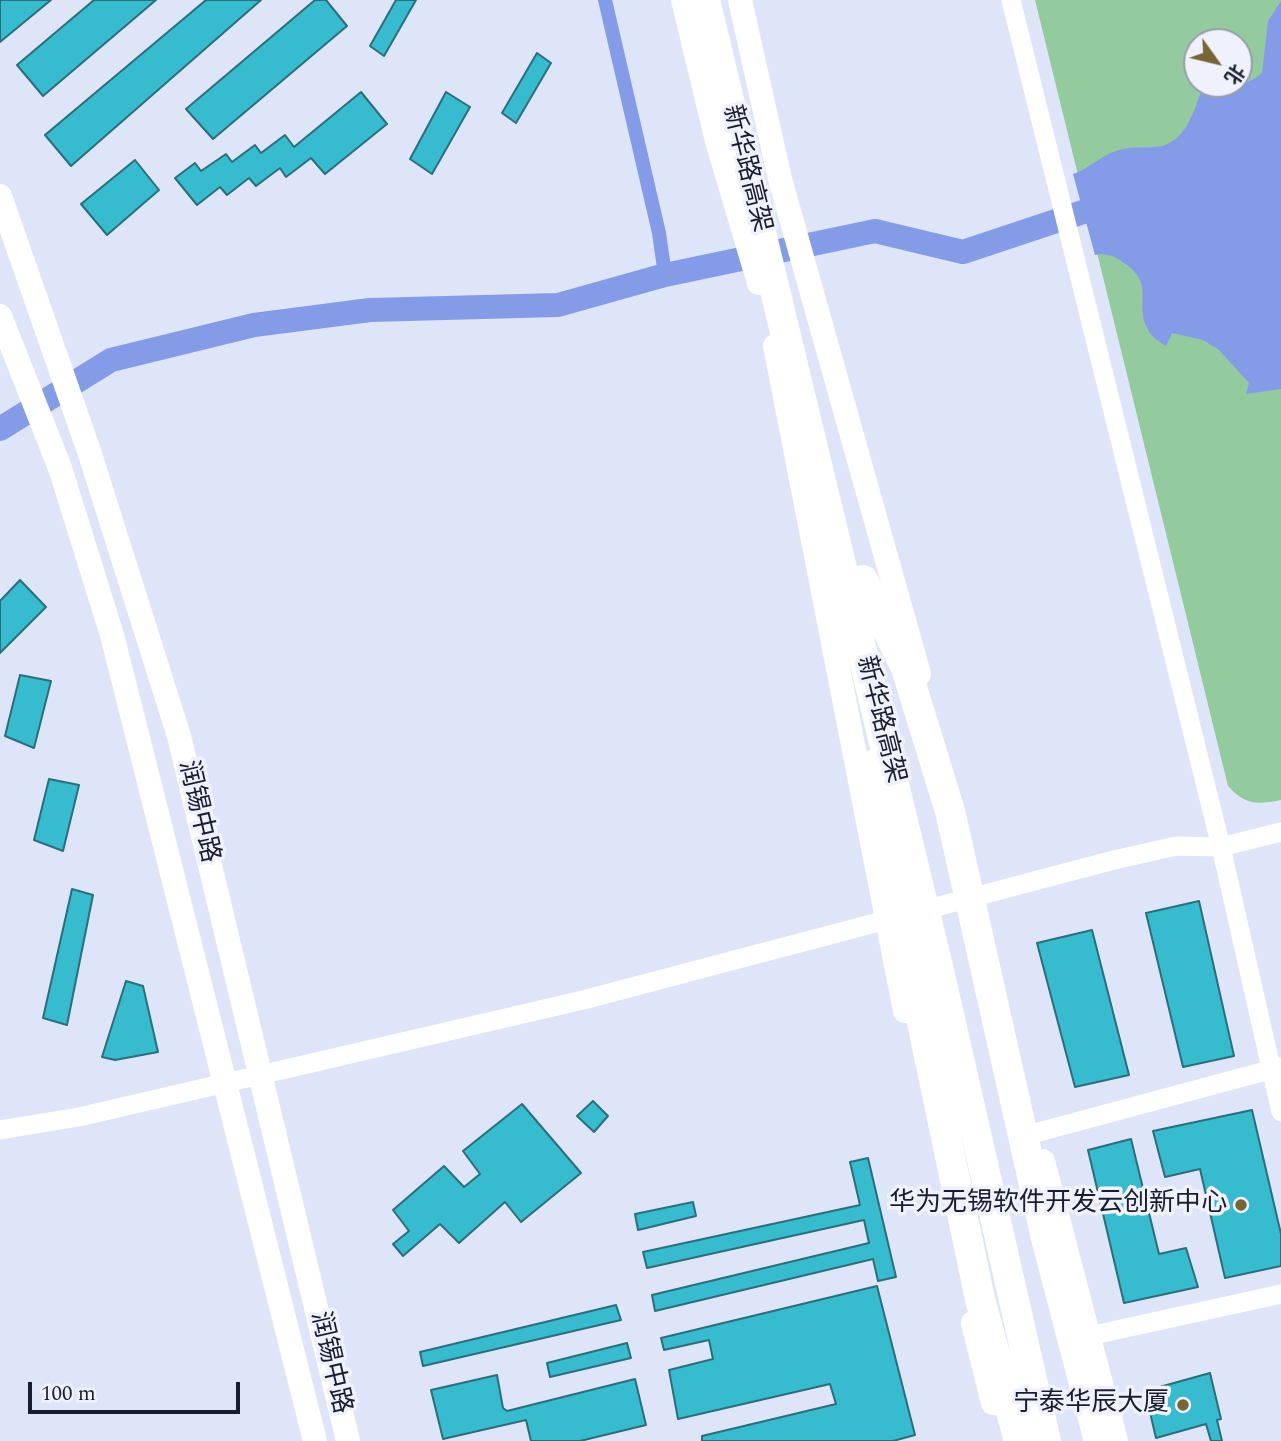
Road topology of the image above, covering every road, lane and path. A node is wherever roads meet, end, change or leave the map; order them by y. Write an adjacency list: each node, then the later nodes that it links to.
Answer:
1 (683, 0): 12 (main road)
2 (705, 0): 8 (highway, 新华路高架)
3 (726, 0): 8 (highway, 新华路高架)
4 (740, 0): 11 (main road)
5 (1011, 0): 10 (street)
6 (0, 196): 14 (main road, 润锡中路)
7 (0, 316): 15 (main road, 润锡中路)
8 (854, 580): 24 (highway); 25 (highway, 新华路高架); 26 (highway, 新华路高架); 27 (highway)
9 (1281, 832): 10 (street)
10 (1221, 847): 11 (street); 13 (street)
11 (982, 894): 12 (street); 18 (main road)
12 (884, 919): 14 (street); 23 (main road)
13 (1276, 1068): 16 (street); 18 (street)
14 (261, 1076): 15 (street); 22 (main road, 润锡中路)
15 (225, 1084): 17 (street); 21 (main road, 润锡中路)
16 (1281, 1112)
17 (0, 1130)
18 (1035, 1133): 20 (main road)
19 (1281, 1294): 20 (street)
20 (1089, 1336): 28 (main road)
21 (315, 1441)
22 (348, 1441)
23 (1004, 1441)
24 (1019, 1441)
25 (1046, 1441)
26 (1067, 1441)
27 (1099, 1441)
28 (1116, 1441)

